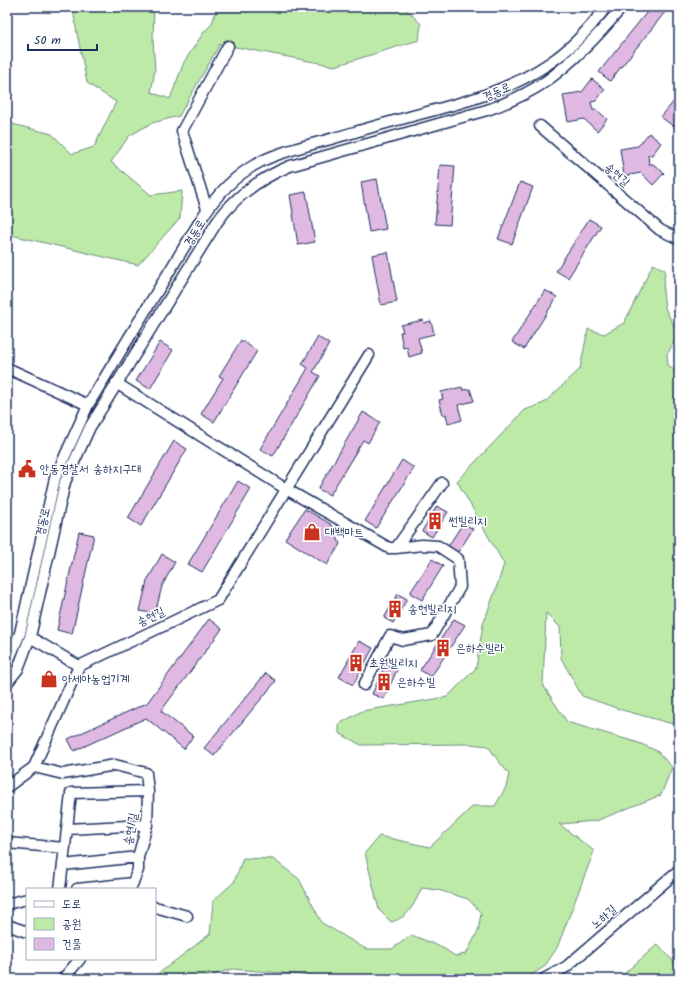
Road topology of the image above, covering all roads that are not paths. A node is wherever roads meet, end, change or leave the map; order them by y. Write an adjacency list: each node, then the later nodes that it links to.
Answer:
1 (606, 7): 5 (street, 경동로)
2 (622, 7): 9 (street, 경동로)
3 (228, 46): 5 (street)
4 (540, 126): 6 (street, 송현길)
5 (207, 209): 10 (street, 경동로)
6 (679, 239)
7 (369, 355): 12 (street, 송현길)
8 (7, 368): 10 (street)
9 (116, 384): 12 (street); 14 (street, 경동로)
10 (88, 405): 15 (street, 경동로)
11 (442, 483): 13 (street)
12 (286, 489): 13 (street); 16 (street, 송현길)
13 (396, 548): 18 (street)
14 (30, 637): 16 (street); 17 (street, 경동로)
15 (7, 664)
16 (79, 666): 19 (street)
17 (7, 683)
18 (364, 685)
19 (34, 767): 20 (street); 21 (street, 송현1길)
20 (7, 787)
21 (148, 791): 22 (street, 송현1길); 23 (street)
22 (147, 825): 23 (street); 26 (street, 송현1길)
23 (67, 829): 25 (street)
24 (7, 842): 25 (street)
25 (65, 848): 27 (street)
26 (138, 857): 27 (street); 29 (street, 송현1길)
27 (63, 865): 30 (street)
28 (679, 870): 40 (street, 노하길)
29 (131, 886): 31 (street)
30 (60, 888)
31 (95, 888)
32 (26, 899): 33 (street)
33 (7, 904)
34 (156, 907): 35 (street)
35 (187, 916)
36 (7, 925): 37 (street)
37 (26, 932)
38 (79, 960): 39 (street)
39 (63, 979)
40 (544, 979)

